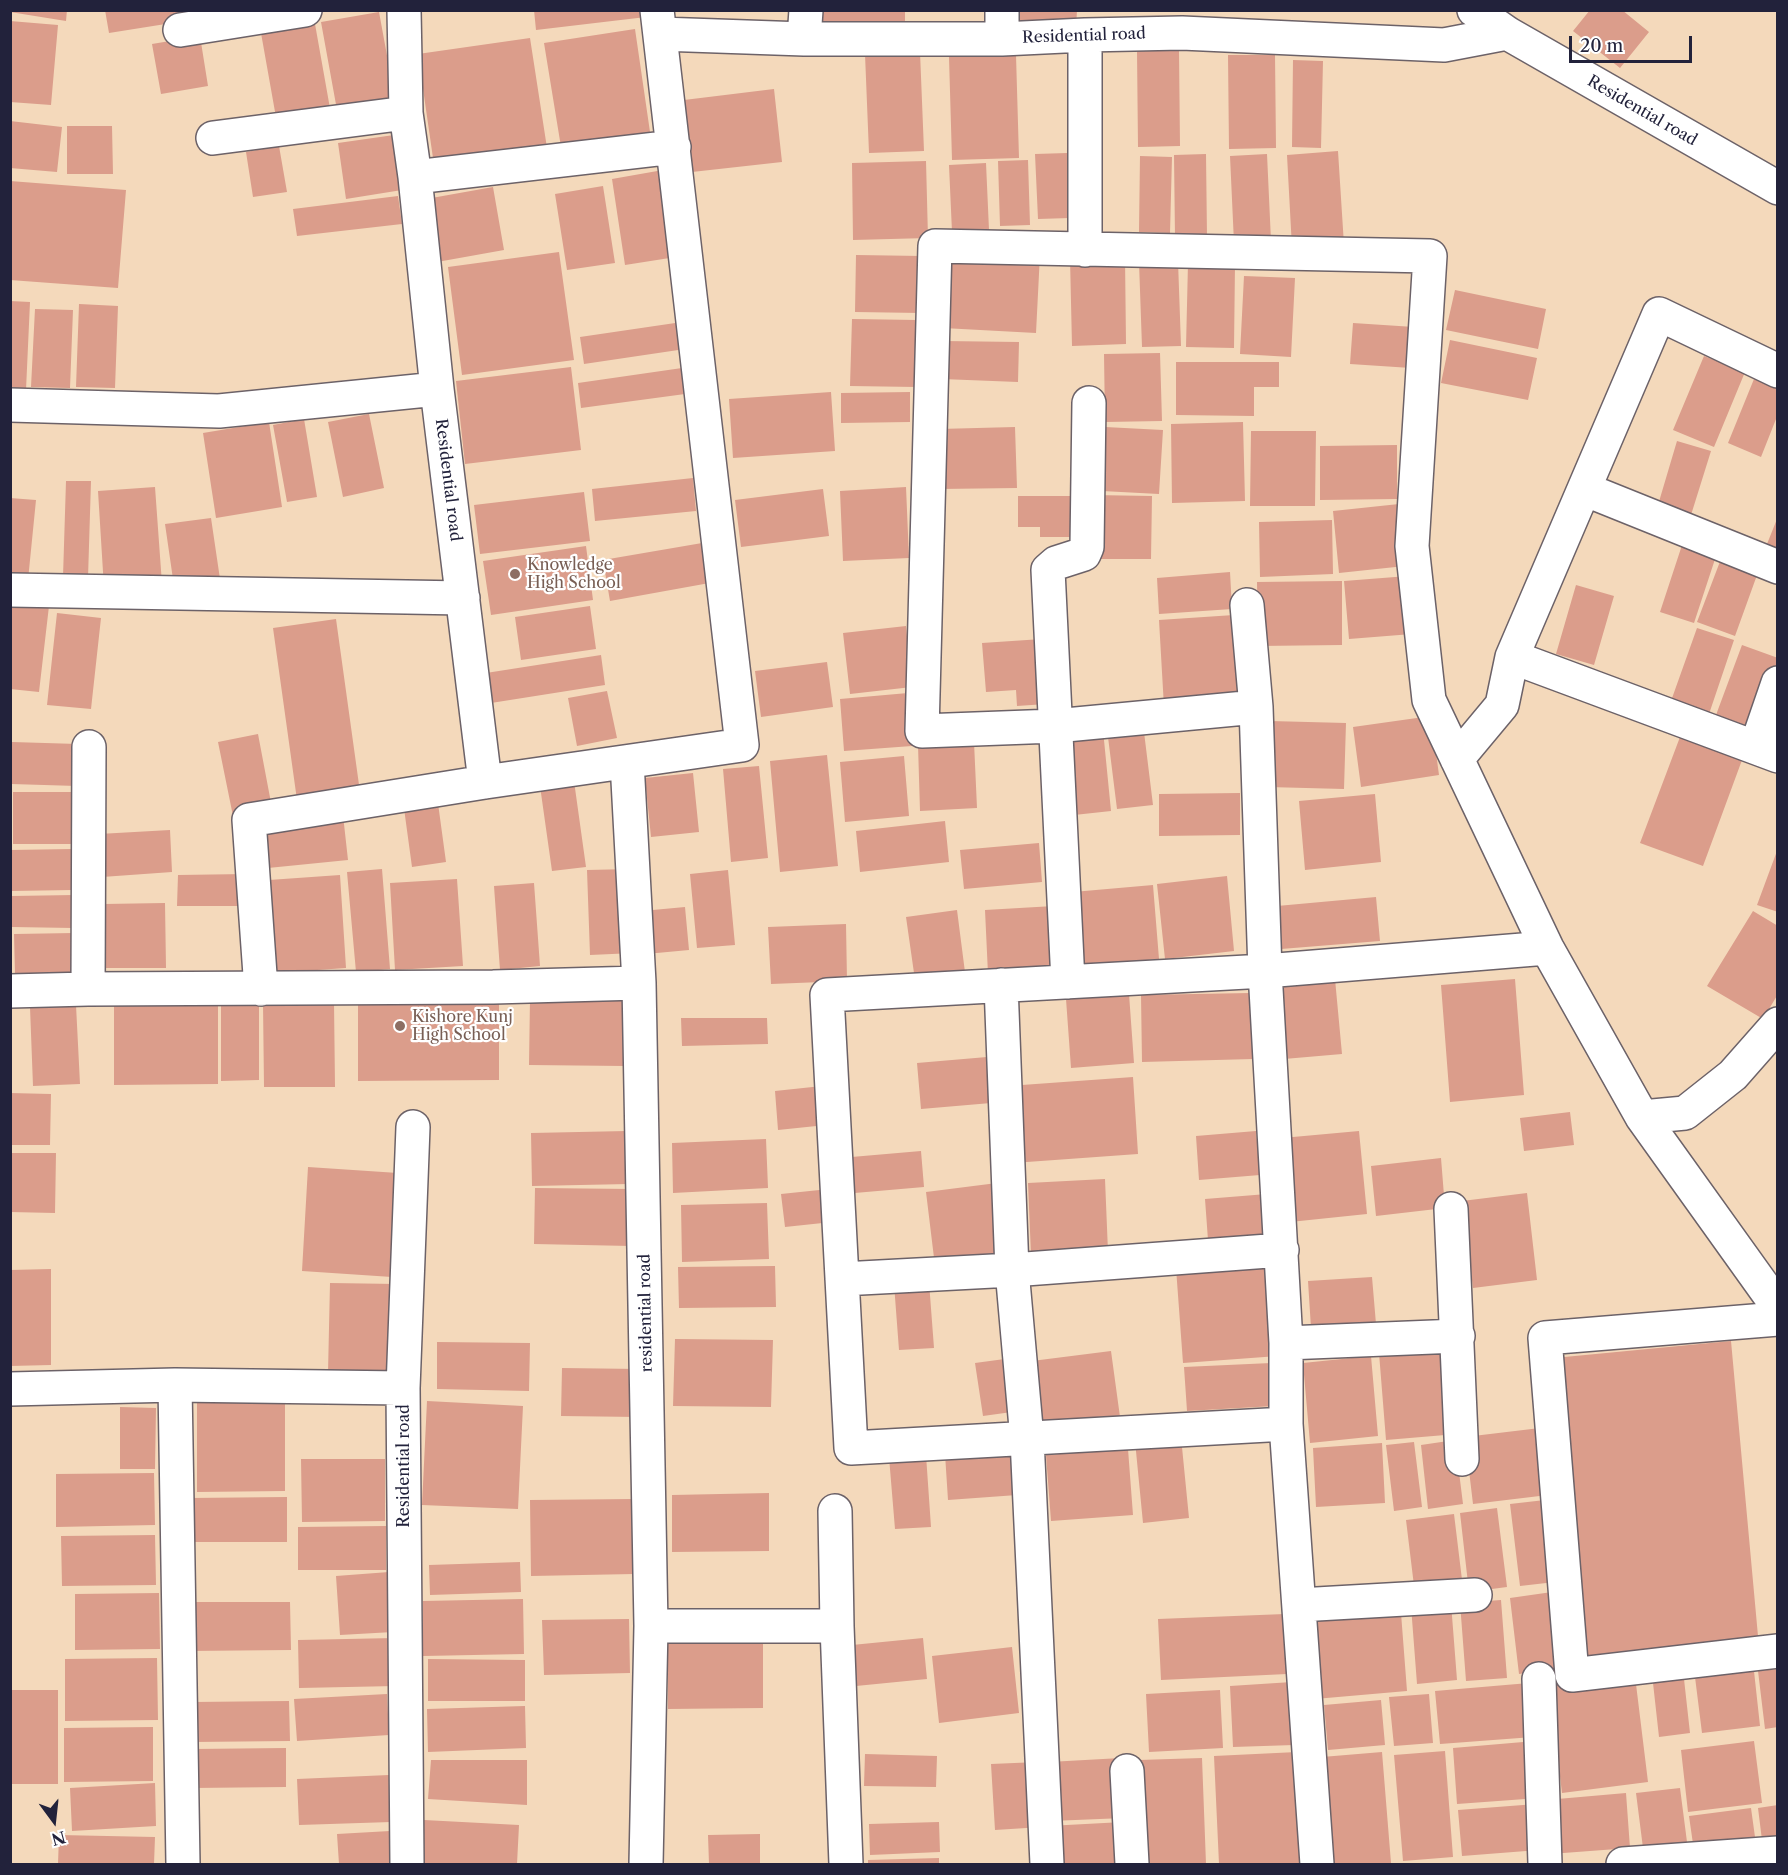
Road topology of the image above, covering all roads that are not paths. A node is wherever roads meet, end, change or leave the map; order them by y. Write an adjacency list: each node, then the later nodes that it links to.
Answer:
1 (305, 10): 8 (street)
2 (405, 10): 11 (street, Residential road)
3 (1474, 10): 9 (street, Residential road)
4 (659, 22): 6 (street, Residential road); 13 (street)
5 (1183, 22): 9 (street, Residential road); 10 (street, Residential road)
6 (805, 25): 7 (street, Residential road)
7 (1002, 25): 10 (street, Residential road)
8 (180, 30)
9 (1507, 33): 15 (street, Residential road)
10 (1085, 35): 16 (street)
11 (405, 112): 12 (street); 14 (street, Residential road)
12 (213, 138)
13 (674, 147): 14 (street); 33 (street)
14 (415, 177): 18 (street, Residential road)
15 (1778, 188)
16 (1085, 250): 29 (street); 32 (street)
17 (1778, 371): 21 (street)
18 (437, 388): 20 (street); 24 (street, Residential road)
19 (1089, 403): 29 (street)
20 (10, 405)
21 (1584, 489): 22 (street); 26 (street)
22 (1778, 567)
23 (10, 590): 24 (street)
24 (463, 598): 34 (street, Residential road)
25 (1247, 605): 28 (street)
26 (1512, 657): 31 (street); 32 (street)
27 (1778, 682): 31 (street)
28 (1256, 707): 29 (street); 36 (street)
29 (1055, 726): 37 (street)
30 (89, 747): 40 (street)
31 (1767, 752)
32 (1457, 759): 35 (street)
33 (627, 762): 34 (street); 38 (street, residential road)
34 (485, 782): 41 (street)
35 (1547, 948): 36 (street); 44 (street)
36 (1265, 971): 37 (street); 47 (street)
37 (1068, 982): 39 (street)
38 (639, 983): 41 (street); 63 (street, residential road)
39 (1001, 985): 48 (street); 49 (street)
40 (88, 989): 41 (street); 42 (street)
41 (261, 989)
42 (10, 991)
43 (1778, 1024): 44 (street)
44 (1642, 1117): 50 (street)
45 (413, 1127): 55 (street)
46 (1451, 1209): 52 (street)
47 (1282, 1250): 48 (street); 53 (street)
48 (1012, 1270): 49 (street); 58 (street)
49 (842, 1279): 58 (street)
50 (1778, 1307)
51 (1778, 1319): 65 (street)
52 (1458, 1336): 53 (street); 59 (street)
53 (1286, 1343): 57 (street)
54 (175, 1385): 55 (street, Residential road); 56 (street, Residential road); 69 (street)
55 (403, 1388): 70 (street, Residential road)
56 (10, 1389)
57 (1286, 1424): 58 (street); 62 (street)
58 (1027, 1439): 73 (street)
59 (1462, 1459)
60 (835, 1511): 64 (street)
61 (1475, 1595): 62 (street)
62 (1299, 1605): 75 (street)
63 (651, 1626): 64 (street); 71 (street, residential road)
64 (837, 1626): 72 (street)
65 (1778, 1651)
66 (1539, 1678): 76 (street)
67 (1127, 1771): 74 (street)
68 (1778, 1853): 77 (street)
69 (183, 1864)
70 (408, 1864)
71 (646, 1864)
72 (846, 1864)
73 (1047, 1864)
74 (1132, 1864)
75 (1317, 1864)
76 (1545, 1864)
77 (1623, 1864)

